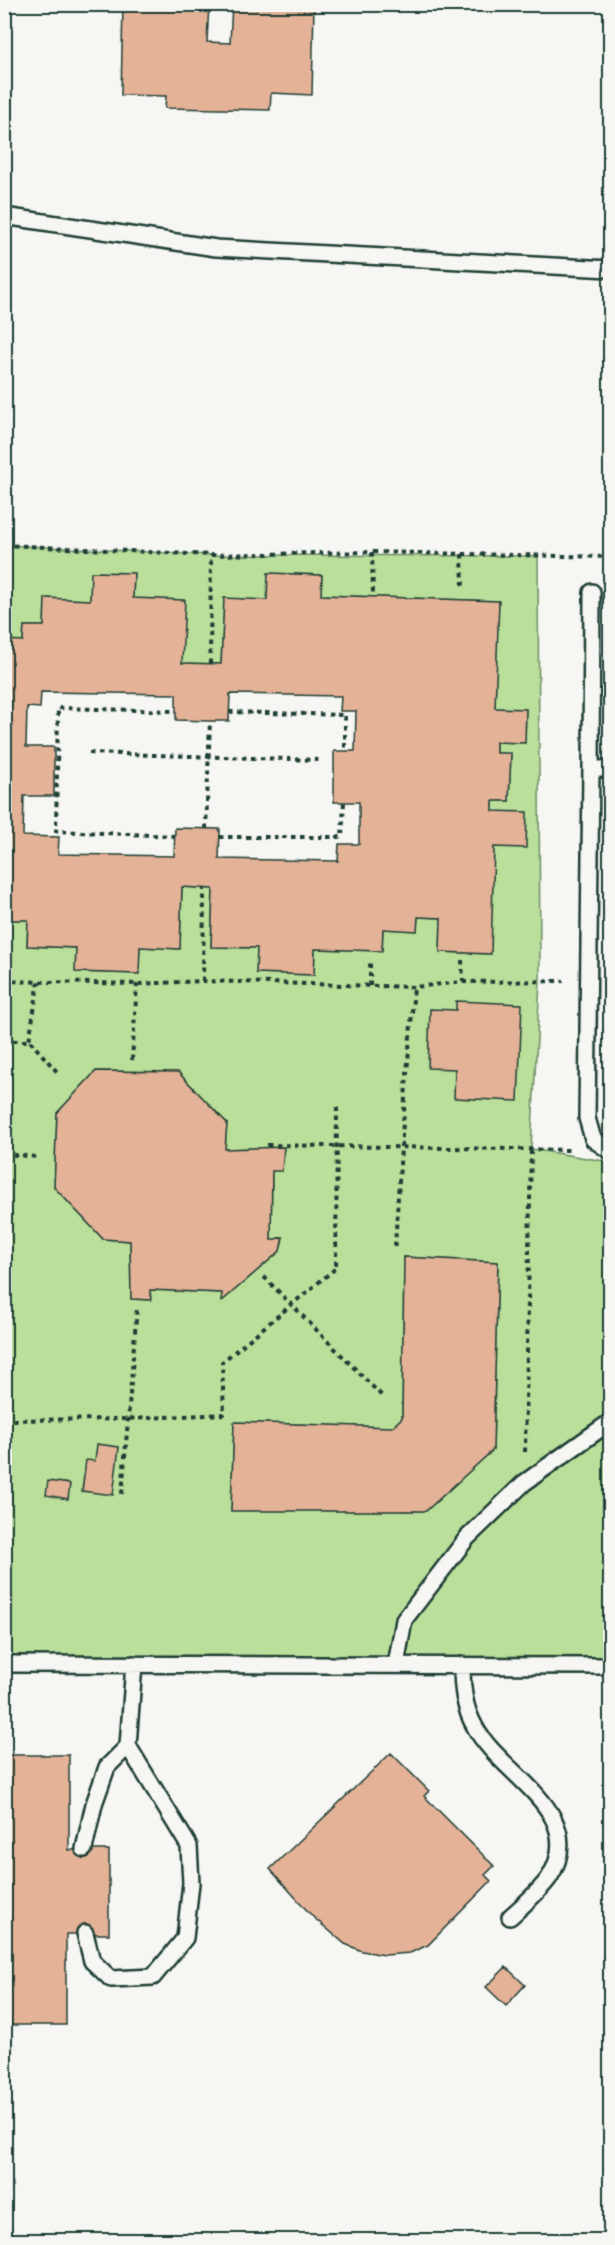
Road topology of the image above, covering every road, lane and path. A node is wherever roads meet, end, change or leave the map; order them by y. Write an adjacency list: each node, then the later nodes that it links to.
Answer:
1 (4, 216): 2 (lane)
2 (610, 269)
3 (4, 545): 6 (path)
4 (372, 552): 5 (path); 6 (path); 10 (path)
5 (462, 554): 7 (path); 8 (path)
6 (211, 555): 11 (path)
7 (610, 557)
8 (463, 588)
9 (592, 592): 19 (lane)
10 (373, 594)
11 (210, 664)
12 (176, 711): 23 (path)
13 (230, 712): 15 (path)
14 (210, 721): 17 (path)
15 (345, 752)
16 (89, 753): 17 (path)
17 (209, 756): 18 (path); 22 (path)
18 (321, 760)
19 (591, 769): 20 (lane); 28 (lane)
20 (610, 769)
21 (344, 802): 24 (path)
22 (206, 829)
23 (175, 836)
24 (219, 837)
25 (204, 888): 31 (path)
26 (370, 960): 34 (path)
27 (462, 960): 32 (path)
28 (589, 980): 32 (path); 46 (lane)
29 (4, 981): 30 (path)
30 (39, 981): 33 (path); 37 (path)
31 (203, 981): 33 (path); 34 (path)
32 (463, 982): 35 (path)
33 (137, 984): 38 (path)
34 (370, 986): 35 (path)
35 (414, 987): 43 (path)
36 (4, 1041): 37 (path)
37 (29, 1041): 39 (path)
38 (132, 1060)
39 (59, 1074)
40 (337, 1106): 42 (path)
41 (267, 1145): 42 (path)
42 (336, 1146): 43 (path); 51 (path)
43 (401, 1148): 44 (path); 49 (path)
44 (531, 1150): 45 (path); 57 (path)
45 (576, 1150)
46 (610, 1151)
47 (4, 1154): 48 (path)
48 (38, 1156)
49 (396, 1246)
50 (264, 1277): 51 (path)
51 (290, 1306): 53 (path); 54 (path)
52 (137, 1307): 54 (path)
53 (383, 1398)
54 (127, 1419): 55 (path); 58 (path)
55 (4, 1420)
56 (610, 1422): 57 (lane)
57 (524, 1483): 61 (lane)
58 (122, 1494)
59 (4, 1664): 60 (lane)
60 (134, 1664): 61 (lane); 64 (lane)
61 (396, 1665): 62 (lane)
62 (462, 1665): 63 (lane); 66 (lane)
63 (610, 1666)
64 (128, 1746): 65 (lane); 67 (lane)
65 (84, 1849)
66 (510, 1917)
67 (85, 1933)

